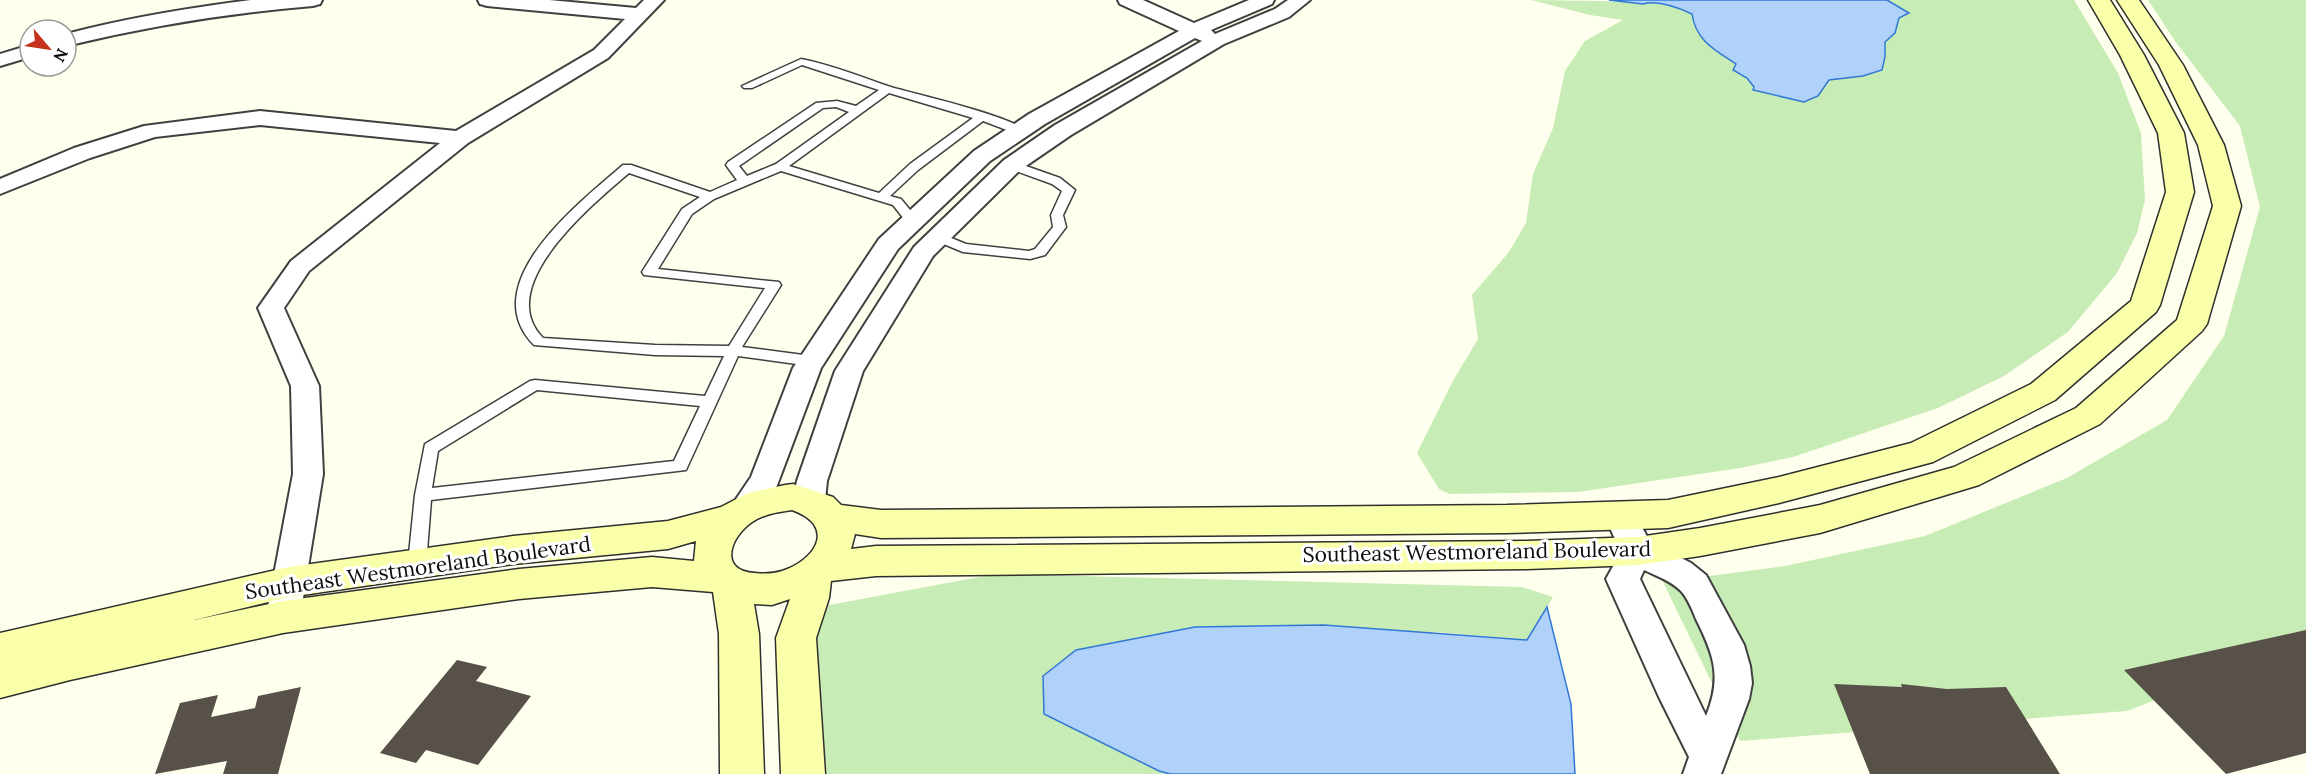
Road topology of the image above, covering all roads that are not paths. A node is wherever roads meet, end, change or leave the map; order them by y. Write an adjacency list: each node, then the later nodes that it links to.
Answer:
1 (313, 0): 10 (street)
2 (487, 0): 8 (street)
3 (1127, 0): 9 (street)
4 (1265, 0): 9 (street)
5 (1301, 0): 11 (street)
6 (2099, 0): 36 (street, Southeast Westmoreland Boulevard)
7 (2128, 0): 37 (street, Southeast Westmoreland Boulevard)
8 (647, 7): 19 (street)
9 (1195, 30): 11 (street); 18 (street)
10 (78, 36)
11 (1217, 40): 20 (street)
12 (18, 55): 13 (street)
13 (0, 60)
14 (748, 86): 15 (lane)
15 (887, 89): 16 (lane); 17 (lane)
16 (858, 111): 22 (lane); 23 (lane)
17 (982, 117): 18 (lane); 26 (lane)
18 (1020, 131): 20 (street); 27 (street)
19 (460, 138): 24 (street); 41 (street)
20 (1045, 142): 21 (street)
21 (1011, 165): 28 (street); 28 (lane)
22 (780, 167): 23 (lane); 26 (lane)
23 (745, 182): 25 (lane)
24 (0, 187)
25 (710, 196): 29 (lane); 29 (lane)
26 (881, 197): 27 (lane)
27 (913, 221): 28 (street); 30 (street)
28 (939, 237): 31 (street)
29 (733, 351): 30 (lane); 32 (lane)
30 (811, 361): 31 (street); 35 (street)
31 (853, 364): 34 (street)
32 (709, 402): 33 (lane); 33 (lane)
33 (423, 495): 38 (lane)
34 (821, 509): 35 (street); 36 (street, Southeast Westmoreland Boulevard); 39 (street)
35 (740, 513): 38 (street, Southeast Westmoreland Boulevard); 40 (street)
36 (1620, 515): 37 (street)
37 (1638, 551): 39 (street, Southeast Westmoreland Boulevard); 44 (street); 44 (street)
38 (417, 564): 41 (street, Southeast Westmoreland Boulevard)
39 (816, 572): 40 (street); 46 (street)
40 (727, 582): 41 (street, Southeast Westmoreland Boulevard); 45 (street)
41 (286, 600): 42 (street, Southeast Westmoreland Boulevard); 43 (street, Southeast Westmoreland Boulevard)
42 (0, 650)
43 (0, 681)
44 (1705, 764)
45 (742, 774)
46 (803, 774)

